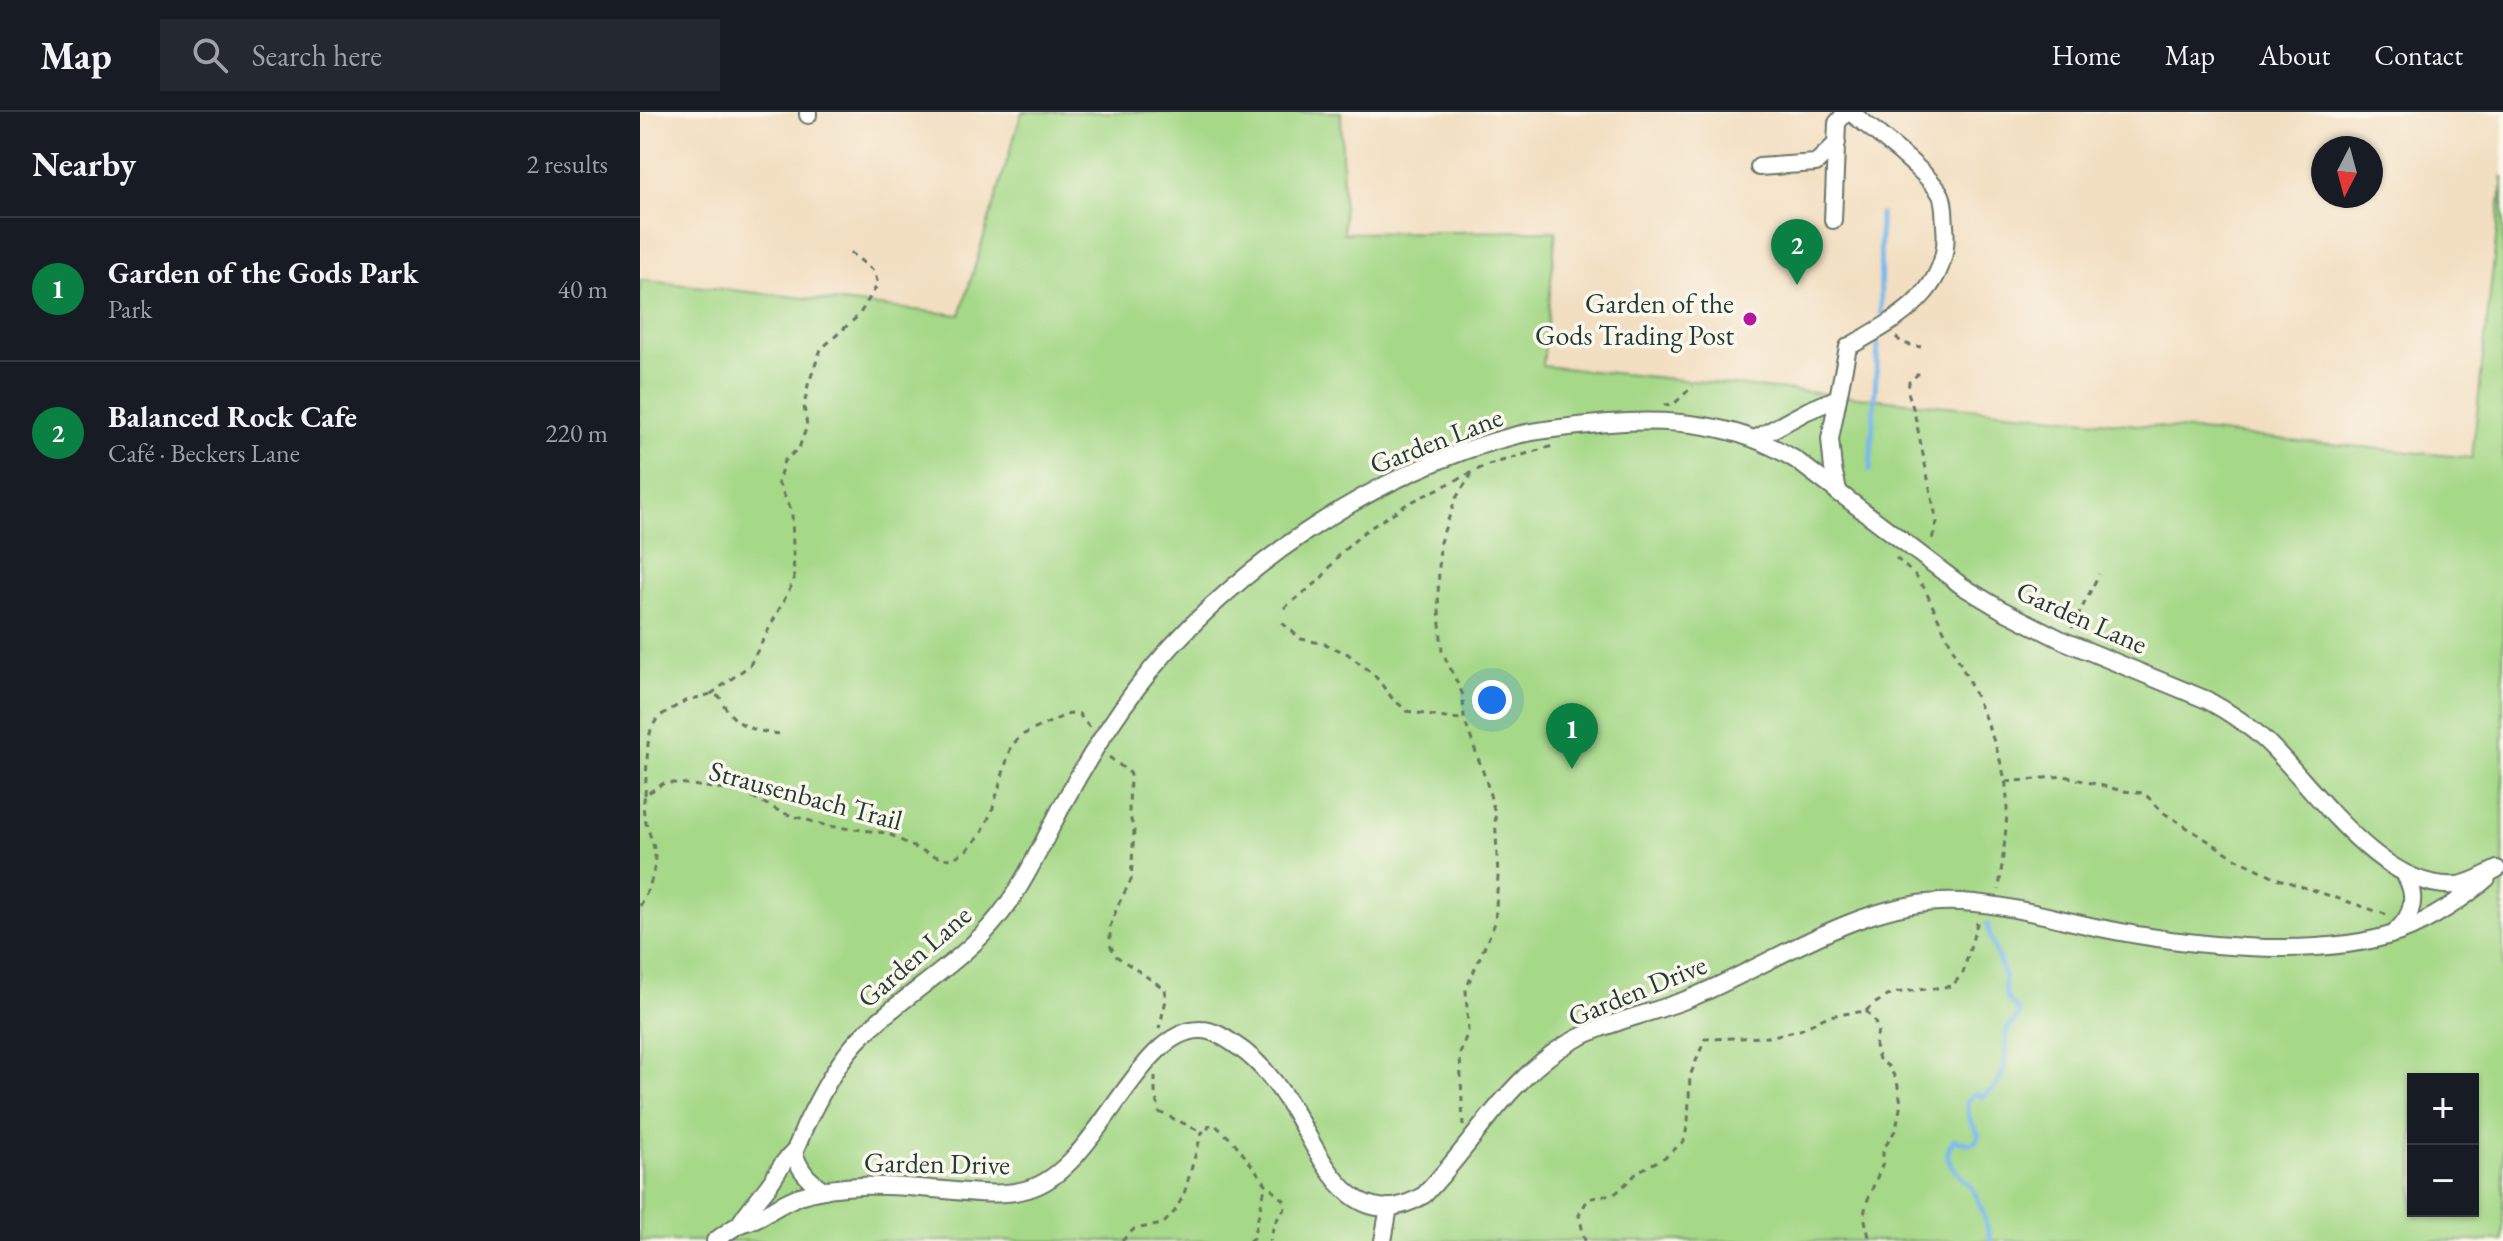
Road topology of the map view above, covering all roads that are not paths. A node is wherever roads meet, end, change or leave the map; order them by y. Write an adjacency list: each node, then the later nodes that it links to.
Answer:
1 (1848, 112): 2 (street); 5 (street)
2 (1837, 143): 3 (street); 4 (street)
3 (1759, 167)
4 (1833, 220)
5 (1838, 398): 6 (street); 7 (street)
6 (1755, 439): 7 (street, Garden Lane); 11 (street, Garden Lane)
7 (1839, 494): 9 (street, Garden Lane)
8 (2500, 866): 9 (street, Garden Lane); 10 (street, Garden Drive)
9 (2405, 875): 10 (street)
10 (2399, 928): 13 (street, Garden Drive)
11 (794, 1152): 12 (street, Garden Drive); 14 (street, Garden Lane)
12 (824, 1190): 13 (street, Garden Drive); 14 (street, Garden Drive)
13 (1389, 1207): 16 (street)
14 (739, 1225): 15 (street, Garden Drive)
15 (715, 1241)
16 (1383, 1241)

